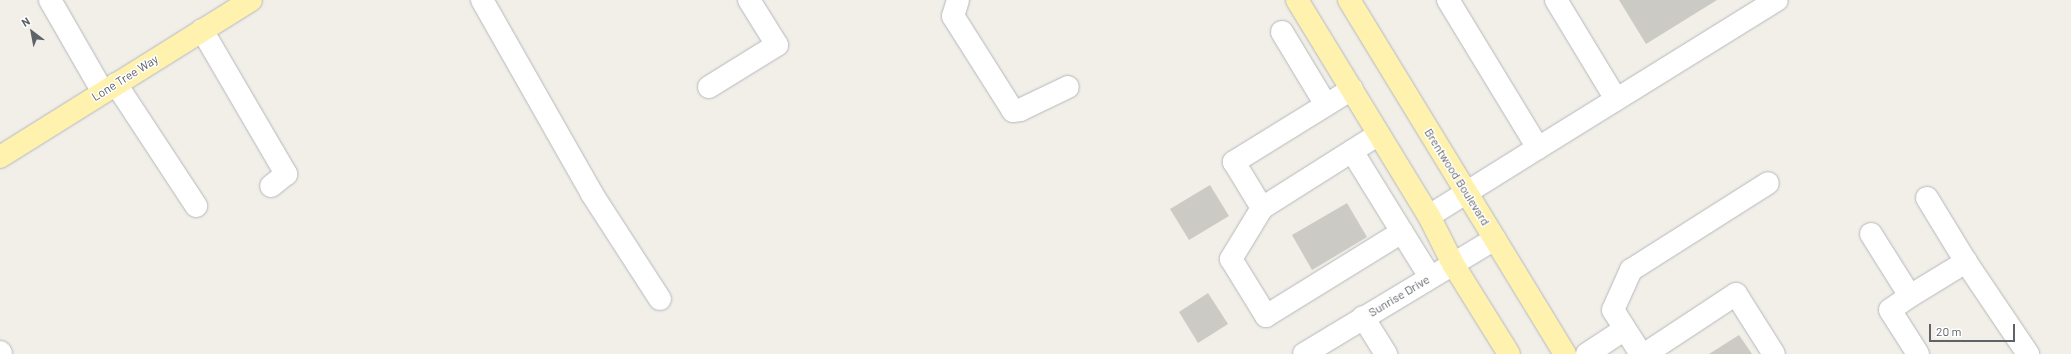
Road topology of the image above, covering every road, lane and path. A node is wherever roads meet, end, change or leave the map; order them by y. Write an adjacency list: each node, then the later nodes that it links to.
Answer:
1 (50, 0): 15 (street)
2 (251, 0): 11 (main road, Lone Tree Way)
3 (482, 0): 37 (street)
4 (749, 0): 13 (street)
5 (958, 0): 14 (street)
6 (1297, 0): 16 (main road)
7 (1349, 0): 25 (main road, Brentwood Boulevard)
8 (1448, 0): 20 (street)
9 (1556, 0): 17 (street)
10 (1777, 0): 17 (street)
11 (202, 30): 15 (main road, Lone Tree Way); 24 (street)
12 (1282, 32): 18 (street)
13 (709, 87)
14 (1068, 87)
15 (110, 88): 22 (main road, Lone Tree Way); 27 (street)
16 (1352, 89): 18 (street); 19 (main road)
17 (1616, 99): 20 (street)
18 (1326, 105): 28 (street)
19 (1379, 134): 21 (street); 29 (main road)
20 (1538, 148): 25 (street)
21 (1352, 151): 28 (street); 30 (street)
22 (0, 157)
23 (1768, 183): 39 (street)
24 (270, 186)
25 (1466, 192): 29 (street); 32 (main road, Brentwood Boulevard)
26 (1927, 198): 33 (street)
27 (196, 206)
28 (1262, 208): 30 (street)
29 (1429, 216): 34 (main road)
30 (1402, 232): 35 (street)
31 (1871, 234): 36 (street)
32 (1495, 239): 34 (street, Sunrise Drive); 43 (main road, Brentwood Boulevard)
33 (1966, 262): 36 (street); 49 (street)
34 (1453, 264): 35 (street, Sunrise Drive); 42 (main road)
35 (1430, 277): 38 (street, Sunrise Drive)
36 (1910, 296): 48 (street)
37 (660, 299)
38 (1363, 318): 40 (street, Sunrise Drive); 41 (street)
39 (1626, 329): 44 (street); 45 (street)
40 (1304, 354)
41 (1386, 354)
42 (1510, 354)
43 (1565, 354)
44 (1587, 354)
45 (1641, 354)
46 (1645, 354): 47 (street)
47 (1774, 354)
48 (1918, 354)
49 (2028, 354)

